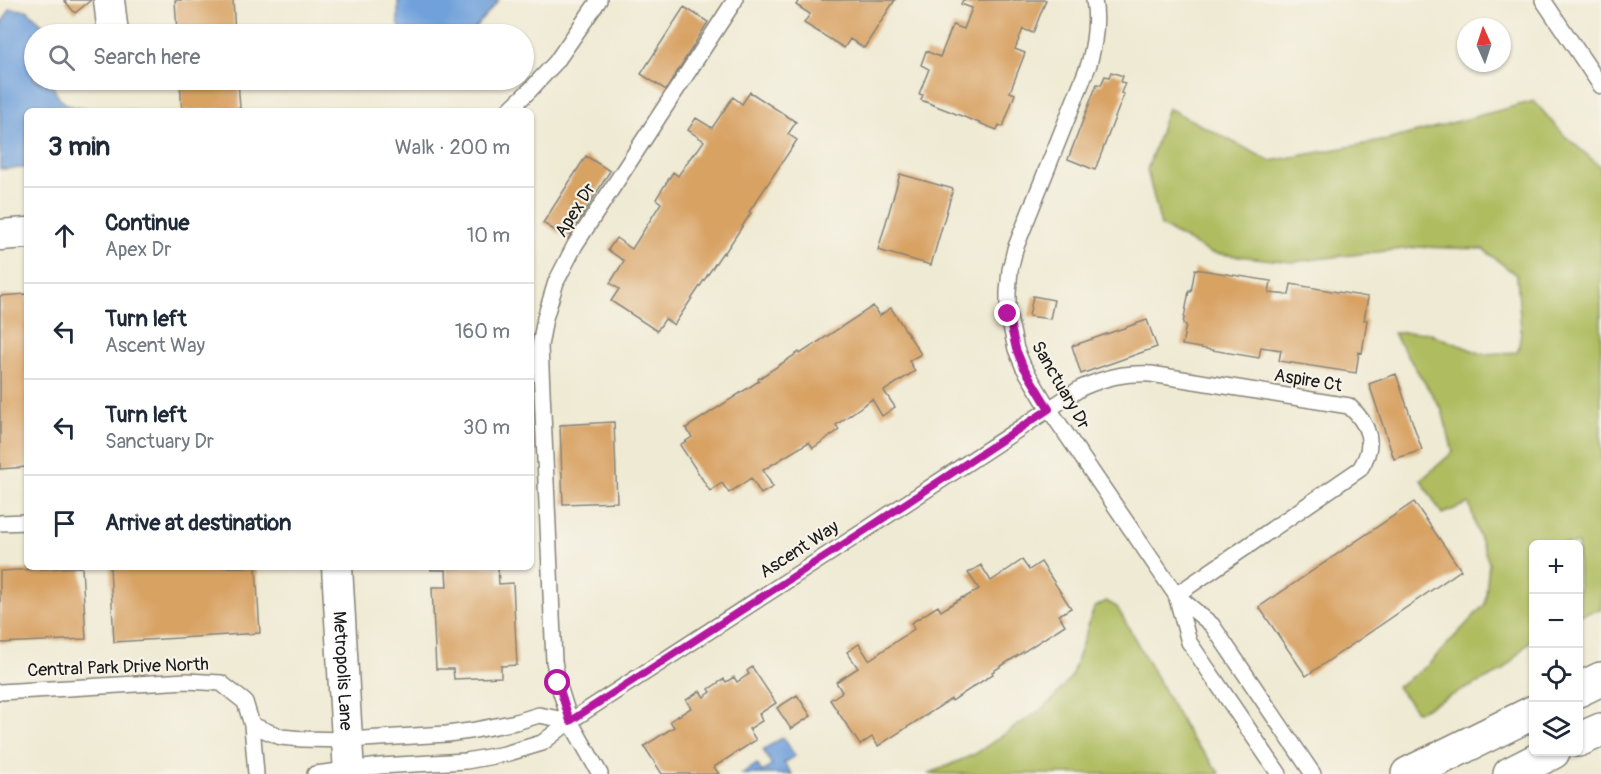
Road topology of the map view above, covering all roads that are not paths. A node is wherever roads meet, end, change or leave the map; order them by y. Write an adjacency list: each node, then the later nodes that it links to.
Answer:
1 (109, 0): 6 (street)
2 (599, 0): 7 (lane)
3 (735, 0): 22 (lane, Apex Dr)
4 (1094, 0): 13 (lane, Sanctuary Dr)
5 (1543, 0): 8 (lane)
6 (112, 24)
7 (534, 86)
8 (1601, 86)
9 (530, 90): 10 (lane)
10 (511, 108)
11 (24, 233): 12 (street)
12 (0, 235)
13 (1049, 409): 17 (lane, Sanctuary Dr); 17 (lane, Aspire Ct); 22 (lane, Ascent Way)
14 (24, 522): 15 (lane)
15 (0, 523)
16 (337, 570): 26 (street, Metropolis Lane)
17 (1176, 595): 32 (lane, Sanctuary Dr); 33 (lane, Sanctuary Dr)
18 (1601, 679): 19 (street)
19 (1583, 688)
20 (0, 692): 23 (lane, Central Park Drive North)
21 (1529, 714): 34 (street)
22 (570, 721): 26 (lane); 29 (lane, Ascent Way); 31 (lane, Apex Dr)
23 (252, 725): 26 (lane); 28 (lane, Central Park Drive North)
24 (1601, 730): 25 (street)
25 (1583, 738)
26 (347, 740): 29 (street, Metropolis Lane)
27 (1545, 756): 35 (street)
28 (255, 766)
29 (349, 771): 30 (lane, Ascent Way)
30 (315, 774)
31 (600, 774)
32 (1279, 774)
33 (1313, 774)
34 (1408, 774)
35 (1510, 774)

